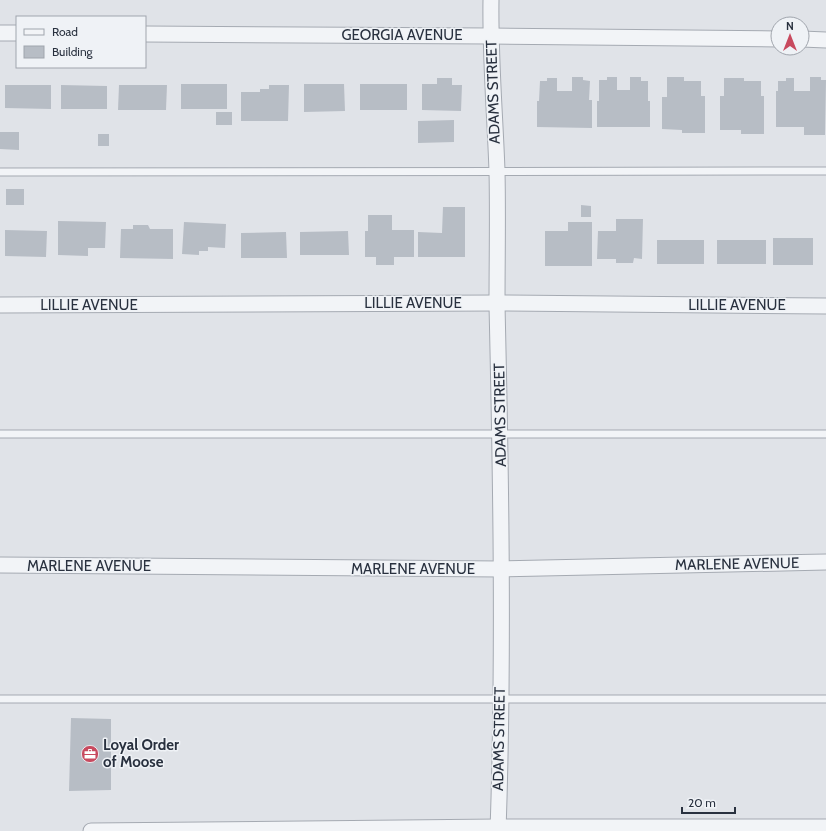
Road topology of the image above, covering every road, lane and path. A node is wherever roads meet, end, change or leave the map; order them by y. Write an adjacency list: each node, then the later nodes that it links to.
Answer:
1 (491, 0): 5 (street, ADAMS STREET)
2 (0, 33): 3 (street)
3 (16, 33)
4 (146, 34): 5 (street, GEORGIA AVENUE)
5 (491, 36): 6 (street, GEORGIA AVENUE); 9 (street, ADAMS STREET)
6 (770, 39)
7 (810, 39): 8 (street)
8 (826, 40)
9 (497, 171): 10 (lane); 11 (lane); 12 (street, ADAMS STREET)
10 (826, 171)
11 (0, 172)
12 (497, 303): 13 (street, LILLIE AVENUE); 14 (street, LILLIE AVENUE); 17 (street, ADAMS STREET)
13 (0, 305)
14 (826, 306)
15 (0, 434): 17 (lane)
16 (826, 434): 17 (lane)
17 (500, 435): 20 (street, ADAMS STREET)
18 (826, 562): 20 (street, MARLENE AVENUE)
19 (0, 565): 20 (street, MARLENE AVENUE)
20 (500, 569): 23 (street, ADAMS STREET)
21 (0, 699): 23 (lane)
22 (826, 699): 23 (lane)
23 (500, 700): 25 (street, ADAMS STREET)
24 (826, 826): 25 (street)
25 (498, 829): 26 (street)
26 (91, 831)

